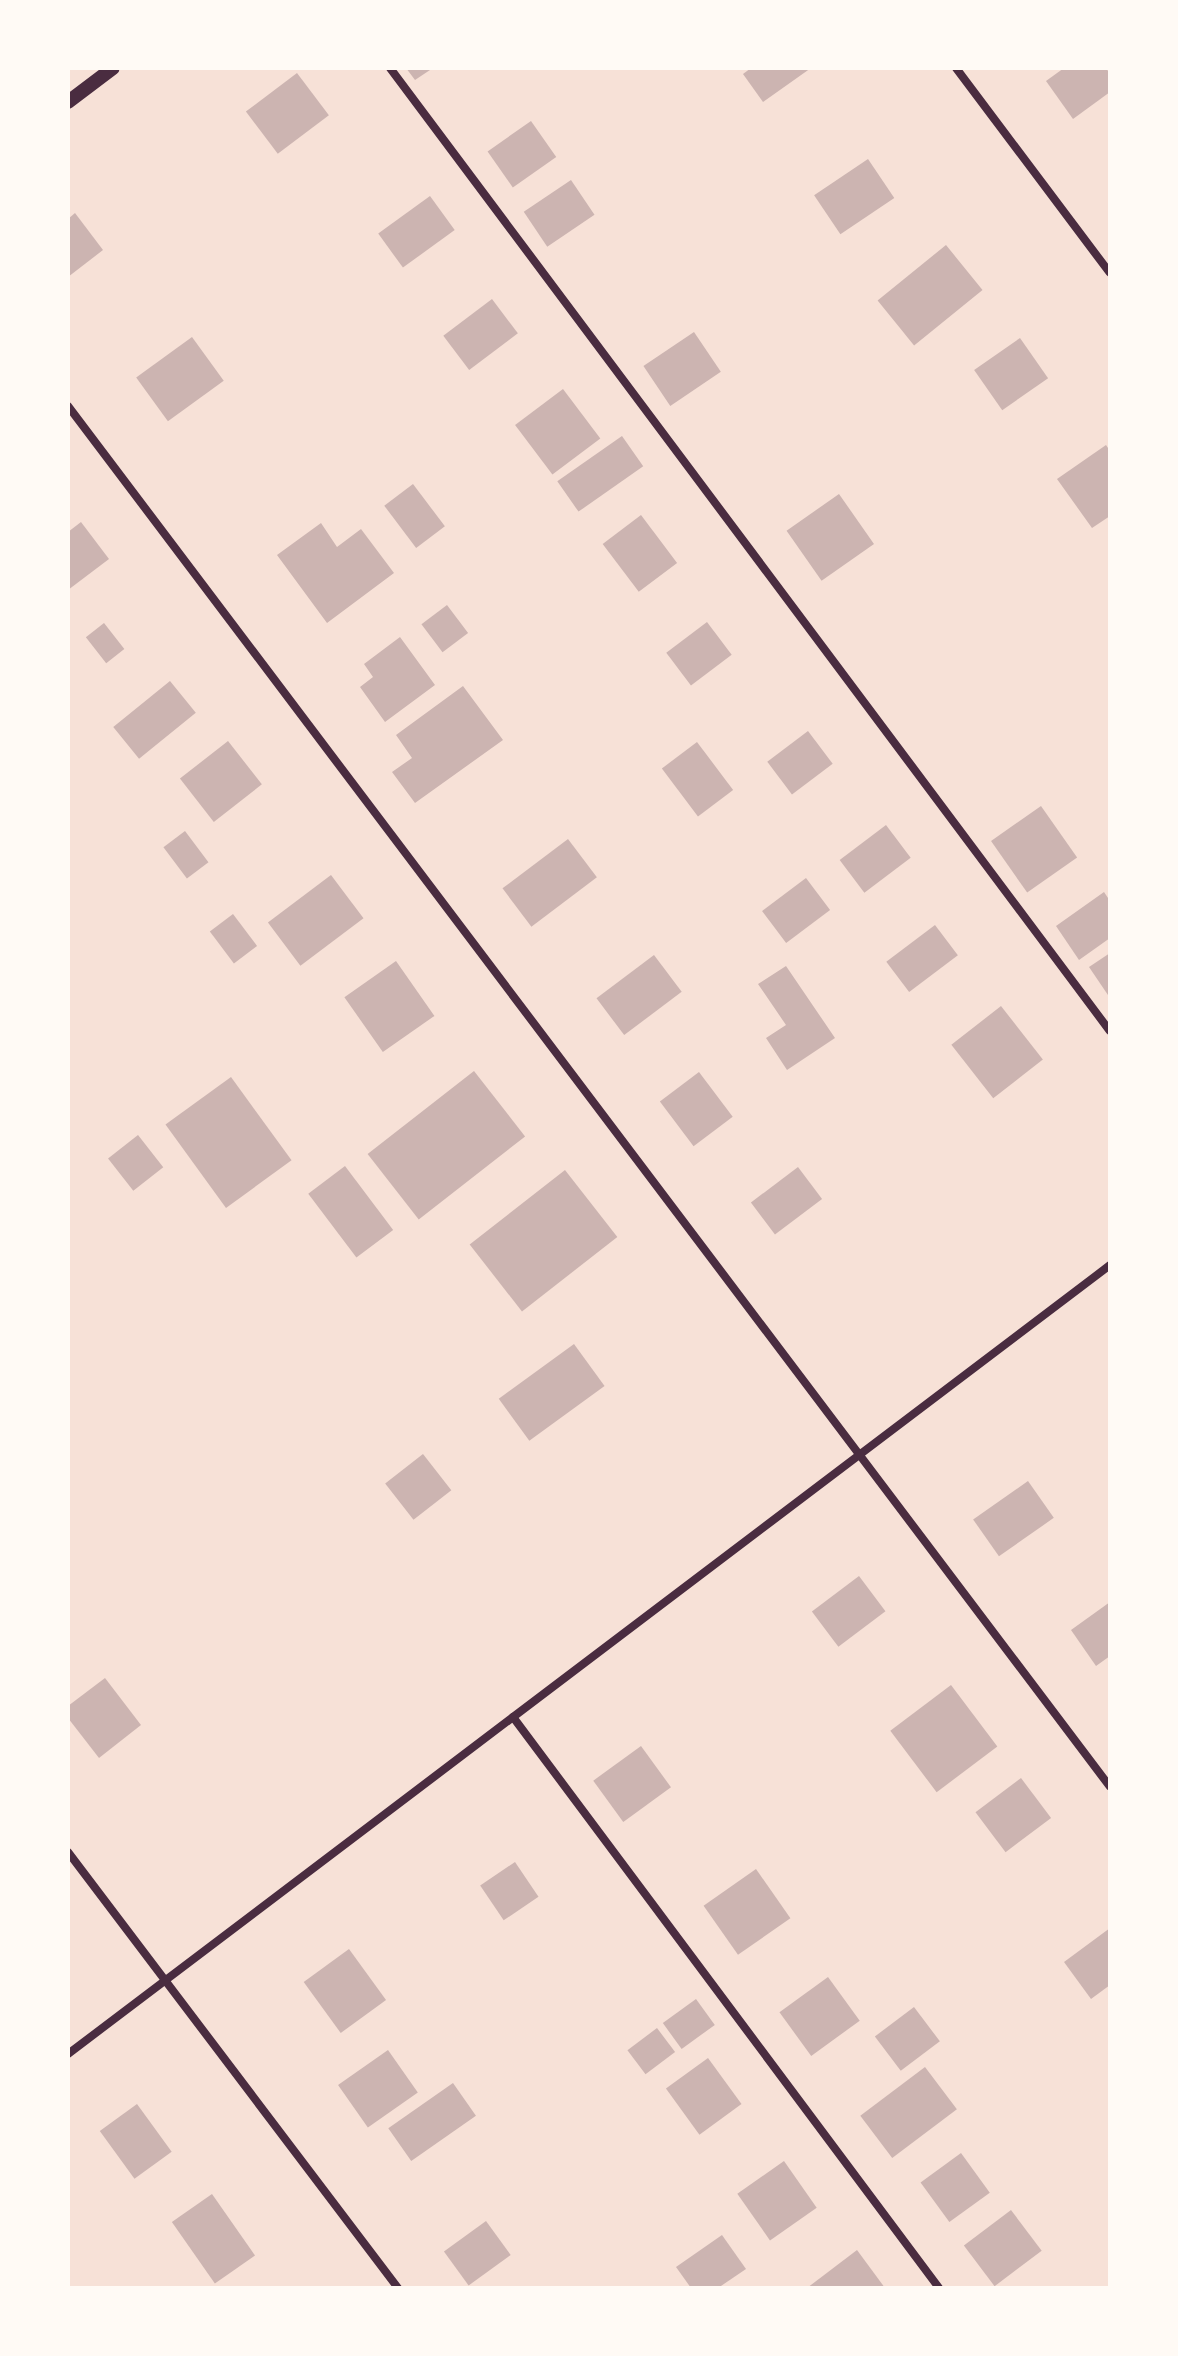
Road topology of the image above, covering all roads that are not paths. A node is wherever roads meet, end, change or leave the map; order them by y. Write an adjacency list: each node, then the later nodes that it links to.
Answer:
1 (113, 68): 4 (street)
2 (390, 68): 7 (street)
3 (956, 68): 5 (street)
4 (68, 102)
5 (1110, 273)
6 (68, 406): 9 (street)
7 (1110, 1031)
8 (1110, 1265): 9 (street)
9 (859, 1455): 10 (street); 11 (street)
10 (513, 1717): 13 (street); 16 (street)
11 (1110, 1787)
12 (68, 1852): 13 (street)
13 (164, 1981): 14 (street); 15 (street)
14 (68, 2054)
15 (398, 2288)
16 (939, 2288)

